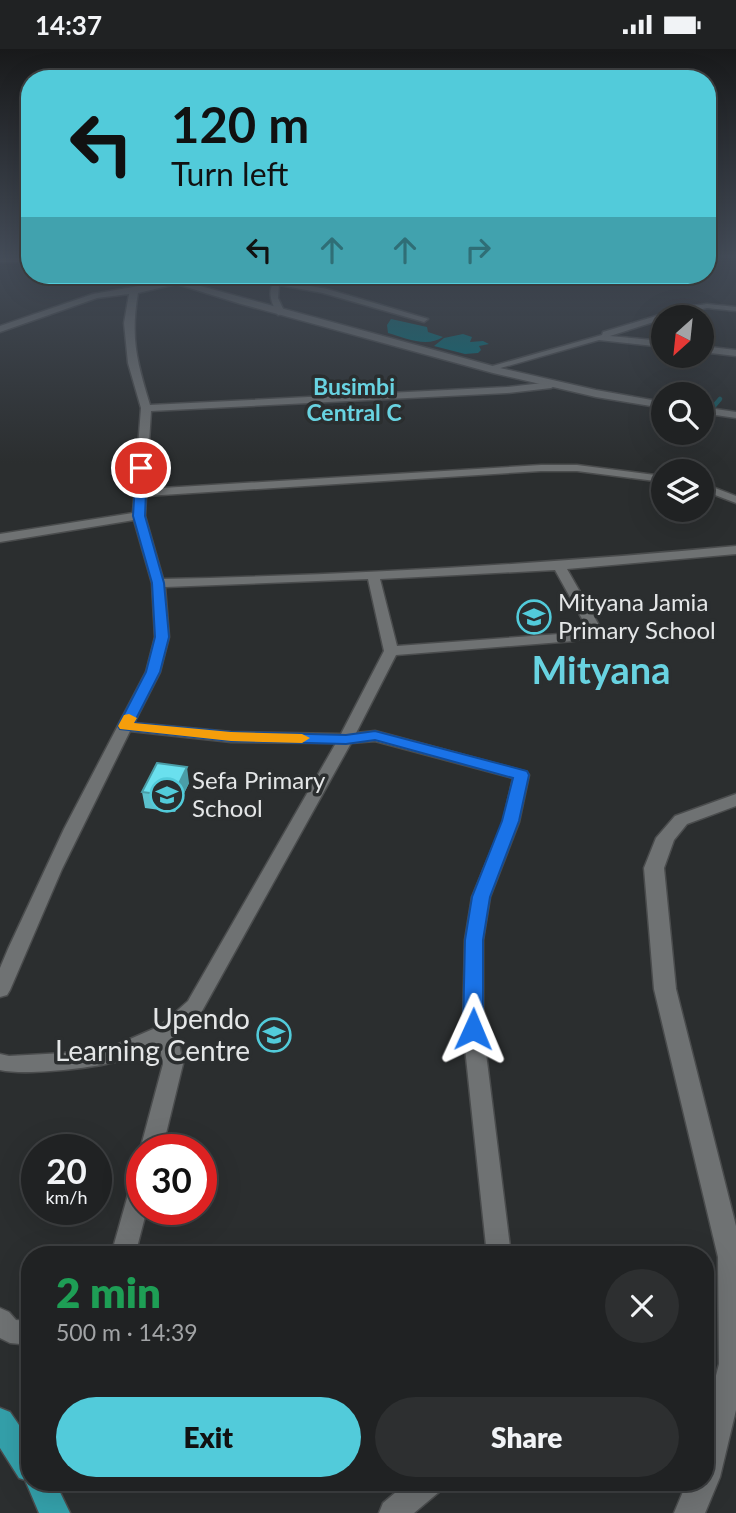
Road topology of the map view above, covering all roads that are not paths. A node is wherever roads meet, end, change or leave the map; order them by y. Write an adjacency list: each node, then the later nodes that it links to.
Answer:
1 (128, 326): 11 (street)
2 (330, 326): 8 (main road)
3 (633, 326): 4 (street)
4 (599, 337): 5 (street); 8 (street)
5 (651, 343)
6 (714, 350): 7 (street)
7 (736, 353)
8 (487, 369): 9 (main road)
9 (551, 385): 10 (main road); 11 (street)
10 (651, 403)
11 (146, 408): 16 (street)
12 (714, 412): 13 (main road)
13 (736, 415)
14 (651, 477): 16 (street)
15 (714, 492): 17 (street)
16 (140, 493): 18 (street)
17 (736, 501)
18 (139, 516): 19 (street); 23 (street)
19 (0, 538)
20 (736, 550): 21 (street)
21 (559, 566): 22 (street); 24 (street)
22 (373, 575): 23 (street); 24 (street)
23 (158, 583): 25 (street)
24 (391, 651): 26 (street)
25 (125, 726): 26 (street); 28 (street)
26 (346, 740): 29 (street); 34 (street)
27 (736, 800): 38 (main road)
28 (0, 990)
29 (167, 1031): 30 (street); 31 (street)
30 (0, 1062)
31 (155, 1134)
32 (131, 1225): 33 (street)
33 (125, 1246)
34 (498, 1246)
35 (0, 1319): 36 (street)
36 (21, 1332)
37 (0, 1422): 39 (main road)
38 (714, 1441)
39 (21, 1454)
40 (44, 1491): 43 (main road)
41 (419, 1491): 44 (street)
42 (699, 1491): 45 (main road)
43 (55, 1513)
44 (393, 1513)
45 (690, 1513)

